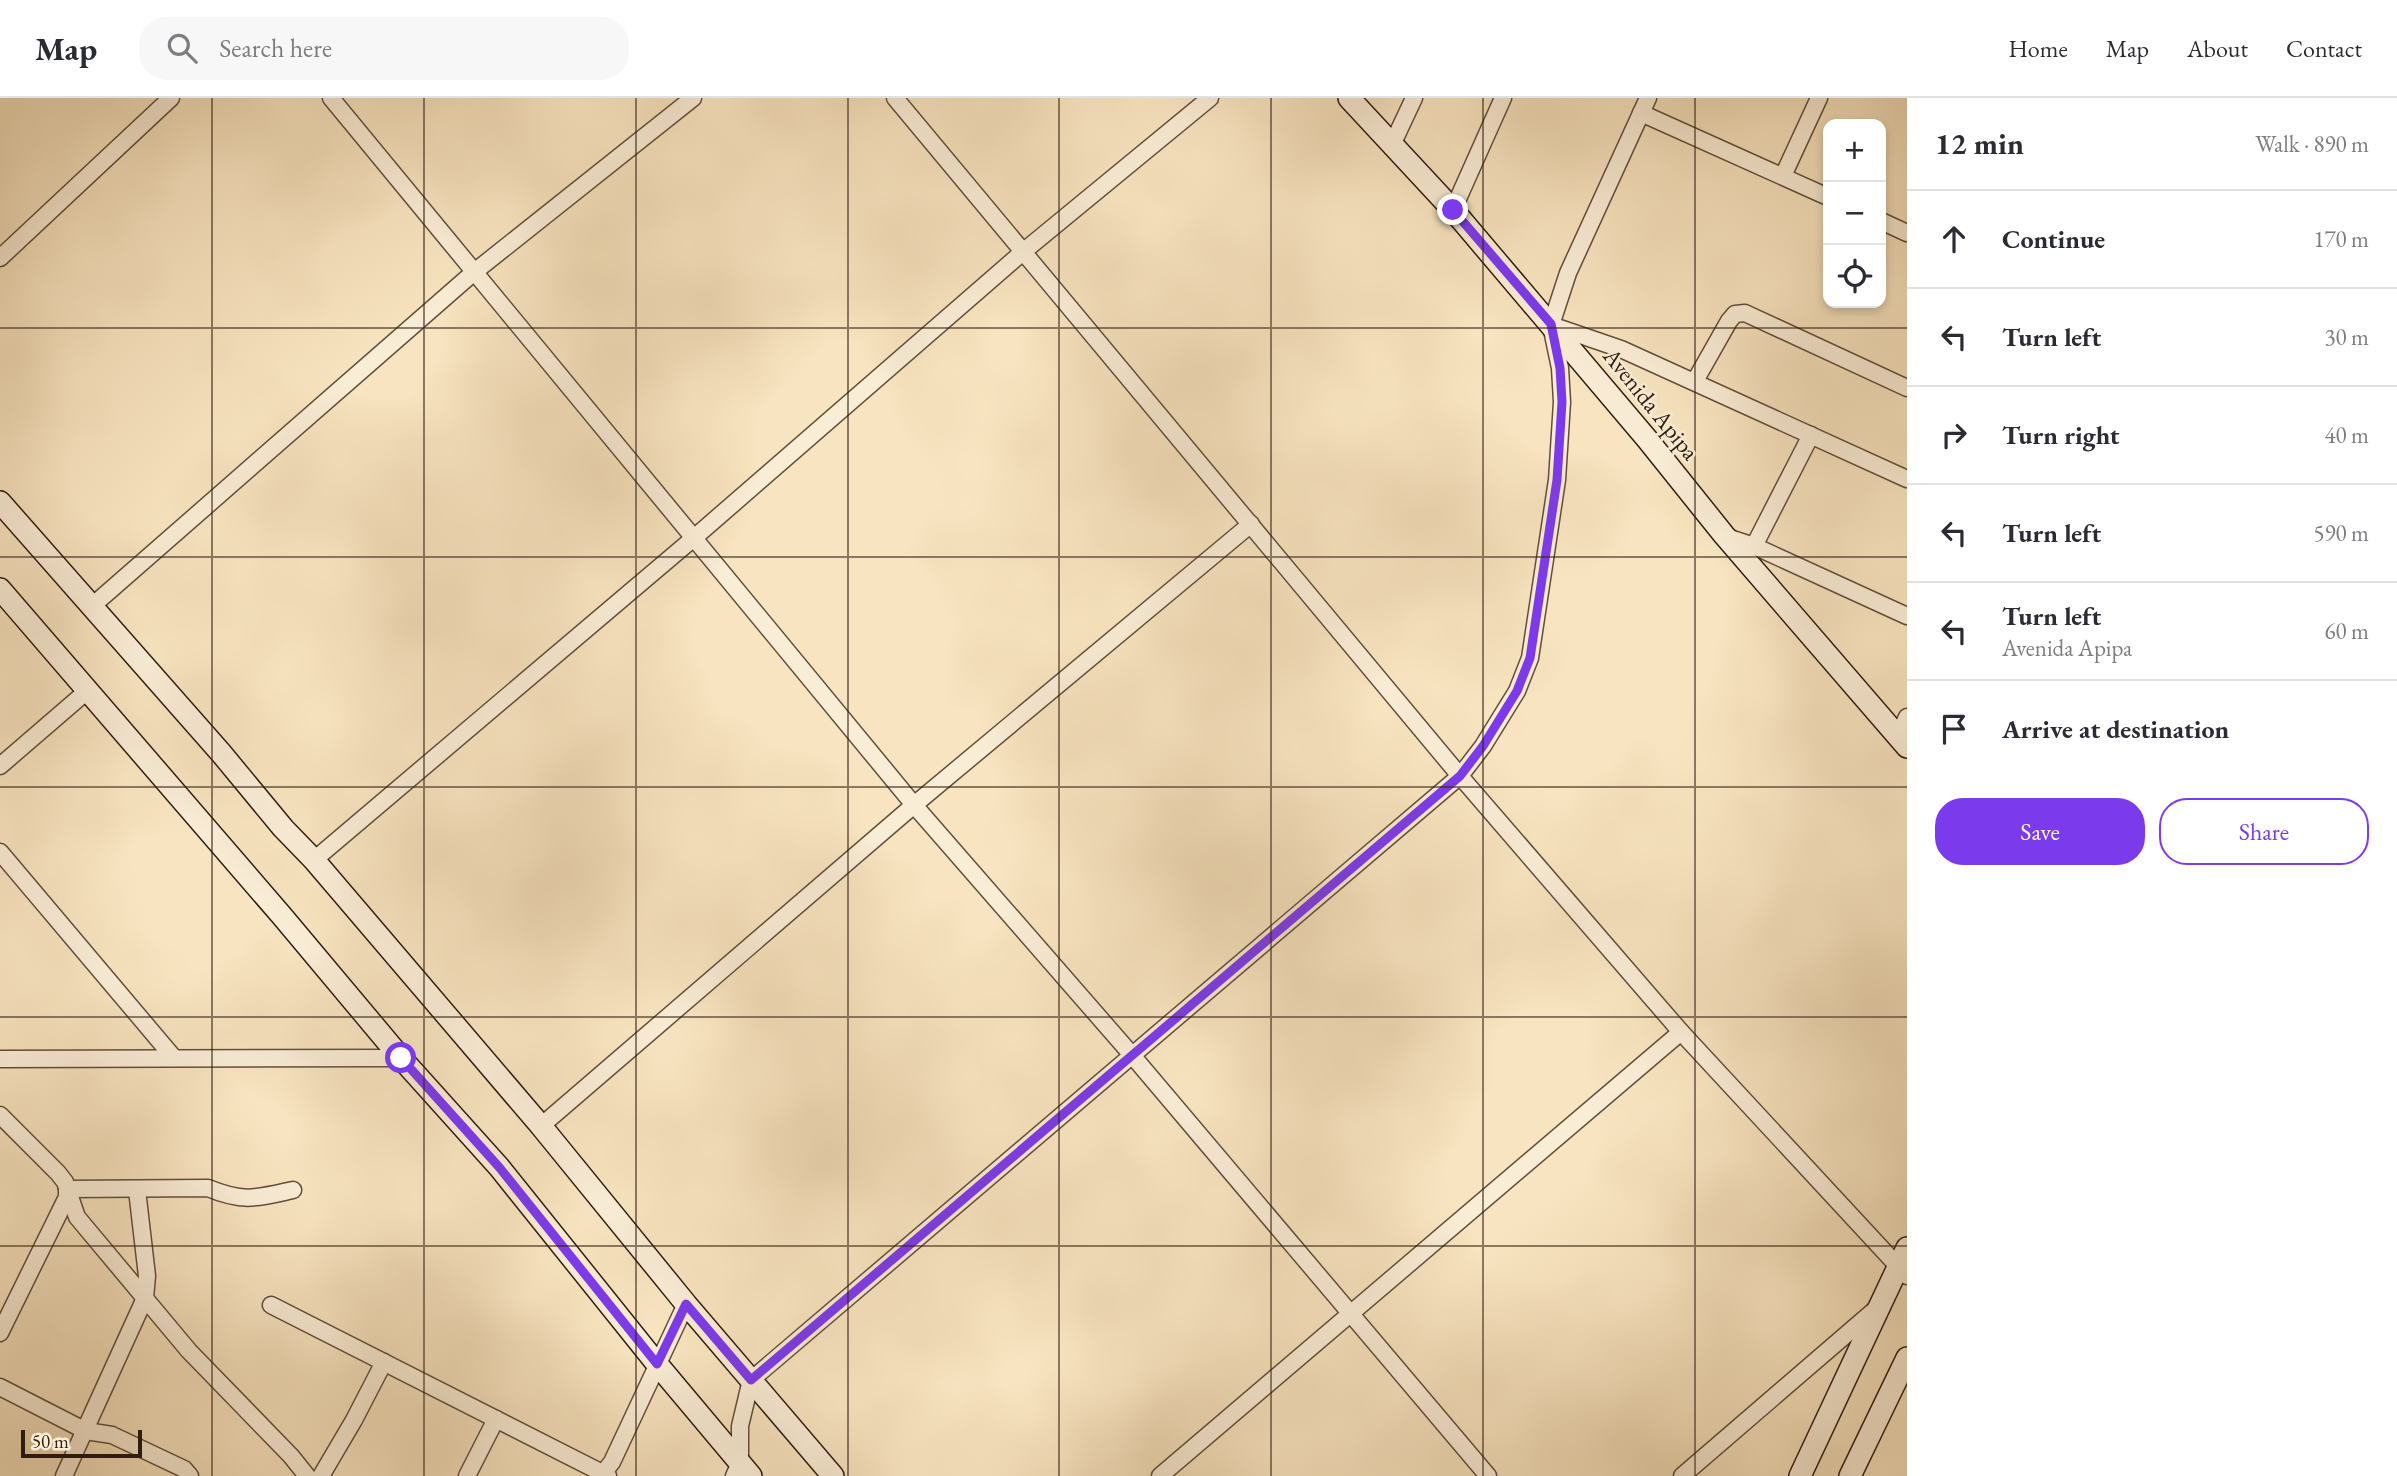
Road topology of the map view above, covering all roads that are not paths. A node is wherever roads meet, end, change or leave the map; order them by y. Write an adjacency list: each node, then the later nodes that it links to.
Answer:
1 (171, 98): 18 (street)
2 (331, 98): 19 (street)
3 (693, 98): 19 (street)
4 (895, 98): 17 (street)
5 (1210, 98): 17 (street)
6 (1349, 98): 11 (street, Avenida Apipa)
7 (1414, 98): 11 (street)
8 (1503, 98): 14 (street)
9 (1819, 98): 12 (street)
10 (1645, 106): 12 (street); 20 (street)
11 (1392, 145): 14 (street, Avenida Apipa)
12 (1783, 176): 13 (street)
13 (1823, 195)
14 (1453, 210): 20 (street, Avenida Apipa)
15 (1886, 223): 16 (street)
16 (1907, 233)
17 (1024, 251): 26 (street); 28 (street)
18 (0, 258)
19 (473, 273): 28 (street); 31 (street)
20 (1551, 324): 21 (street); 27 (street, Avenida Apipa); 37 (street)
21 (1695, 381): 22 (street); 23 (street)
22 (1907, 388)
23 (1811, 435): 24 (street); 29 (street)
24 (1907, 479)
25 (0, 502): 31 (street)
26 (1251, 524): 37 (street); 38 (street)
27 (1724, 536): 29 (street); 35 (street, Avenida Apipa)
28 (695, 537): 38 (street); 40 (street)
29 (1754, 546): 32 (street)
30 (0, 589): 33 (street)
31 (91, 607): 40 (street)
32 (1907, 616)
33 (87, 691): 36 (street); 44 (street)
34 (1907, 717): 35 (street)
35 (1904, 742)
36 (0, 766)
37 (1460, 776): 41 (street); 42 (street)
38 (915, 805): 42 (street); 47 (street)
39 (0, 852): 43 (street)
40 (314, 860): 47 (street)
41 (1681, 1031): 51 (street); 56 (street)
42 (1131, 1054): 56 (street); 61 (street)
43 (174, 1058): 44 (street); 45 (street)
44 (401, 1058): 60 (street)
45 (0, 1059)
46 (1, 1116): 48 (street)
47 (541, 1126): 53 (street)
48 (67, 1189): 49 (street); 52 (street); 57 (street)
49 (137, 1190): 50 (street); 52 (street)
50 (293, 1190)
51 (1904, 1264): 54 (street)
52 (145, 1298): 64 (street); 69 (street)
53 (686, 1304): 60 (street); 61 (street)
54 (1882, 1304): 75 (street); 76 (street)
55 (271, 1305): 59 (street)
56 (1352, 1314): 73 (street); 74 (street)
57 (0, 1333)
58 (1907, 1358): 77 (street)
59 (384, 1363): 63 (street); 70 (street)
60 (657, 1364): 65 (street); 66 (street)
61 (751, 1380): 65 (street); 72 (street)
62 (0, 1387): 64 (street)
63 (496, 1419): 66 (street); 71 (street)
64 (86, 1431): 67 (street); 68 (street)
65 (742, 1472)
66 (604, 1475)
67 (64, 1476)
68 (190, 1476)
69 (307, 1476)
70 (321, 1476)
71 (467, 1476)
72 (833, 1476)
73 (1160, 1476)
74 (1488, 1476)
75 (1682, 1476)
76 (1800, 1476)
77 (1850, 1476)

